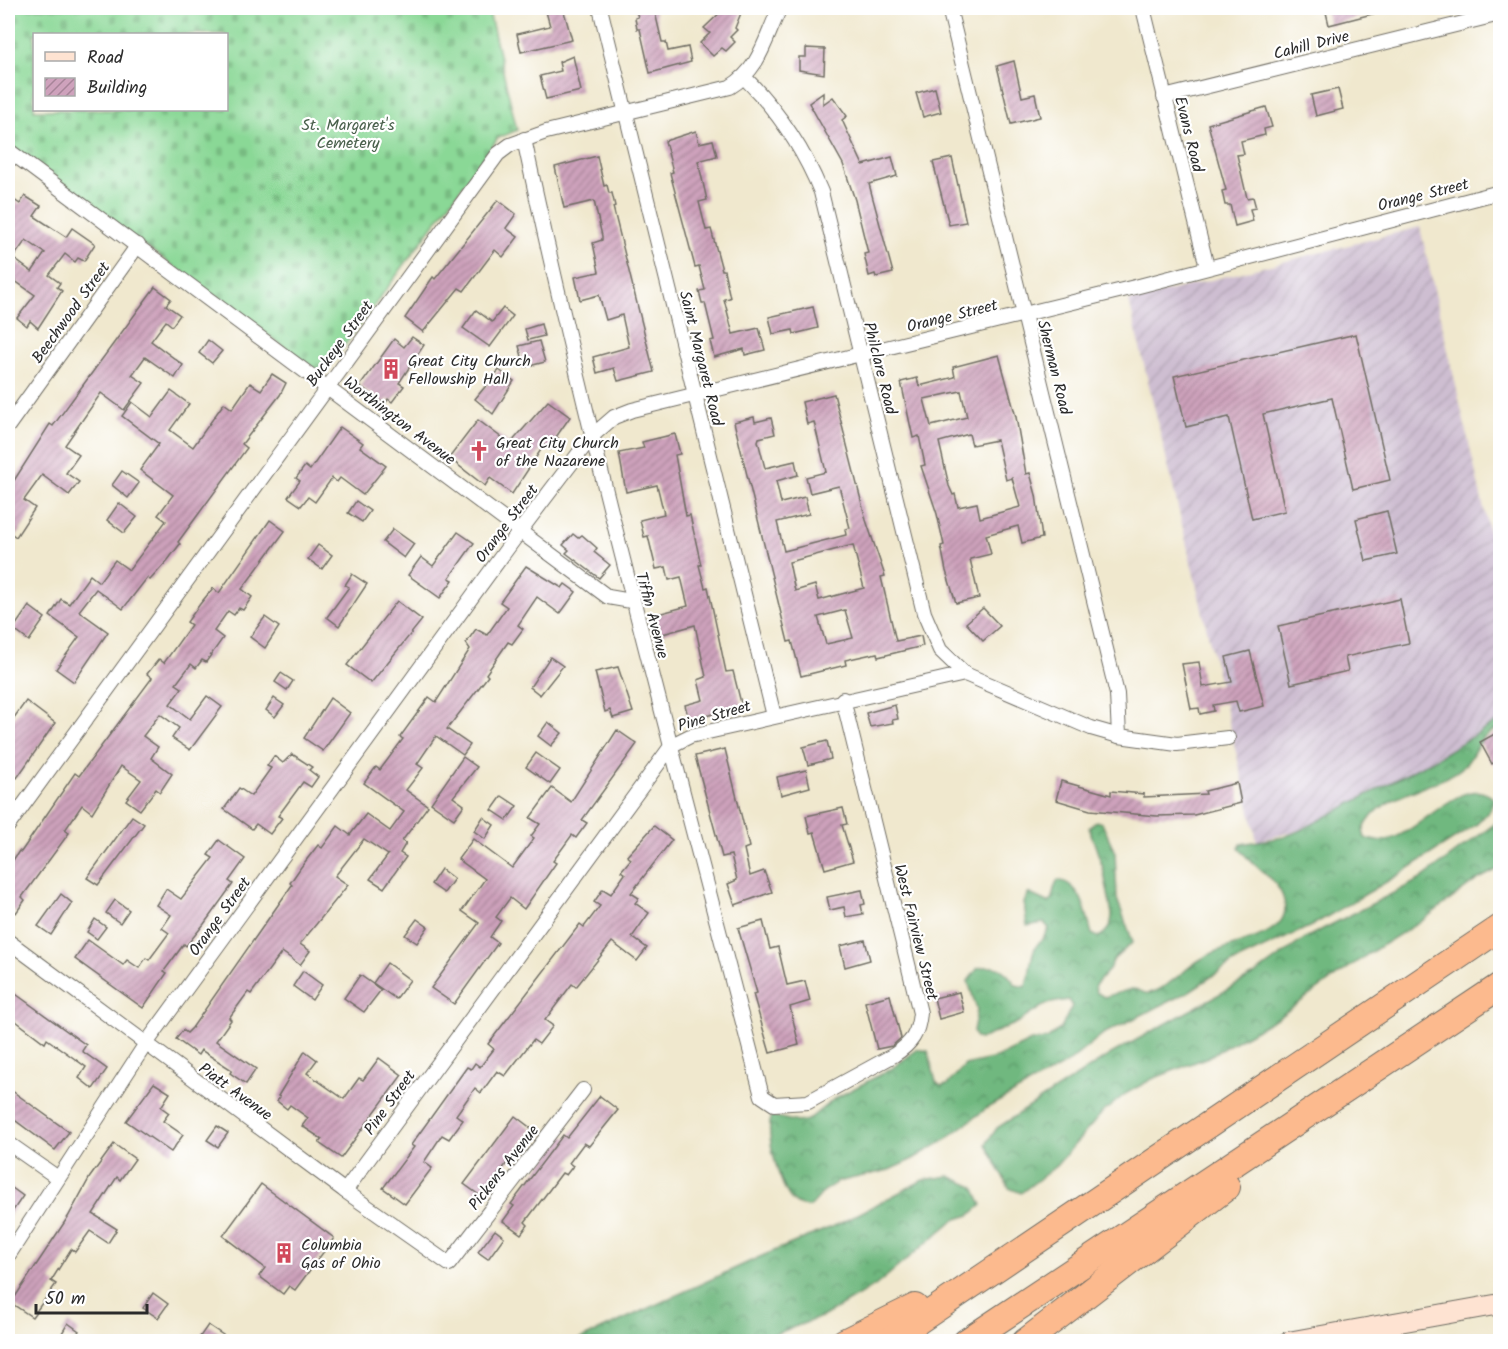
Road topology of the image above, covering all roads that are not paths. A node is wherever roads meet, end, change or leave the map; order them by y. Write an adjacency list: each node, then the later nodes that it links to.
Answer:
1 (600, 8): 8 (street, Saint Margaret Road)
2 (780, 8): 6 (street)
3 (949, 8): 14 (street, Sherman Road)
4 (1143, 8): 7 (street, Evans Road)
5 (1500, 14): 7 (street, Cahill Drive)
6 (745, 78): 8 (street, Buckeye Street); 15 (street, Philclare Road)
7 (1164, 97): 13 (street, Evans Road)
8 (625, 112): 9 (street, Buckeye Street); 17 (street, Saint Margaret Road)
9 (524, 139): 16 (street, Buckeye Street); 19 (street, Tiffin Avenue)
10 (8, 150): 12 (street, Worthington Avenue)
11 (1500, 192): 13 (street, Orange Street)
12 (138, 245): 16 (street, Worthington Avenue); 18 (street, Beechwood Street)
13 (1207, 267): 14 (street, Orange Street)
14 (1025, 313): 15 (street, Orange Street); 25 (street, Sherman Road)
15 (860, 355): 17 (street, Orange Street); 22 (street, Philclare Road)
16 (327, 387): 20 (street, Worthington Avenue); 28 (street, Buckeye Street)
17 (694, 396): 19 (street, Orange Street); 24 (street, Saint Margaret Road)
18 (8, 426)
19 (592, 436): 20 (street, Orange Street); 21 (street, Tiffin Avenue)
20 (520, 531): 21 (street, Worthington Avenue); 32 (street, Orange Street)
21 (632, 601): 27 (street, Tiffin Avenue)
22 (965, 674): 23 (street, Pine Street); 25 (street)
23 (843, 699): 24 (street, Pine Street); 34 (street, West Fairview Street)
24 (774, 716): 27 (street, Pine Street)
25 (1119, 736): 26 (street)
26 (1228, 738)
27 (672, 745): 34 (street, Tiffin Avenue); 38 (street, Pine Street)
28 (8, 826)
29 (1500, 928): 41 (highway)
30 (8, 941): 32 (street, Piatt Avenue)
31 (1500, 986): 35 (highway)
32 (145, 1045): 37 (street, Orange Street); 38 (street, Piatt Avenue)
33 (584, 1090): 40 (street, Pickens Avenue)
34 (762, 1096)
35 (1274, 1138): 45 (highway); 46 (highway)
36 (8, 1143): 37 (street)
37 (58, 1178): 39 (street, Orange Street)
38 (345, 1191): 40 (street, Piatt Avenue)
39 (8, 1256)
40 (449, 1264)
41 (955, 1296): 43 (highway); 44 (highway)
42 (1500, 1304): 47 (street)
43 (844, 1341)
44 (887, 1341)
45 (966, 1341)
46 (1025, 1341)
47 (1288, 1341)

